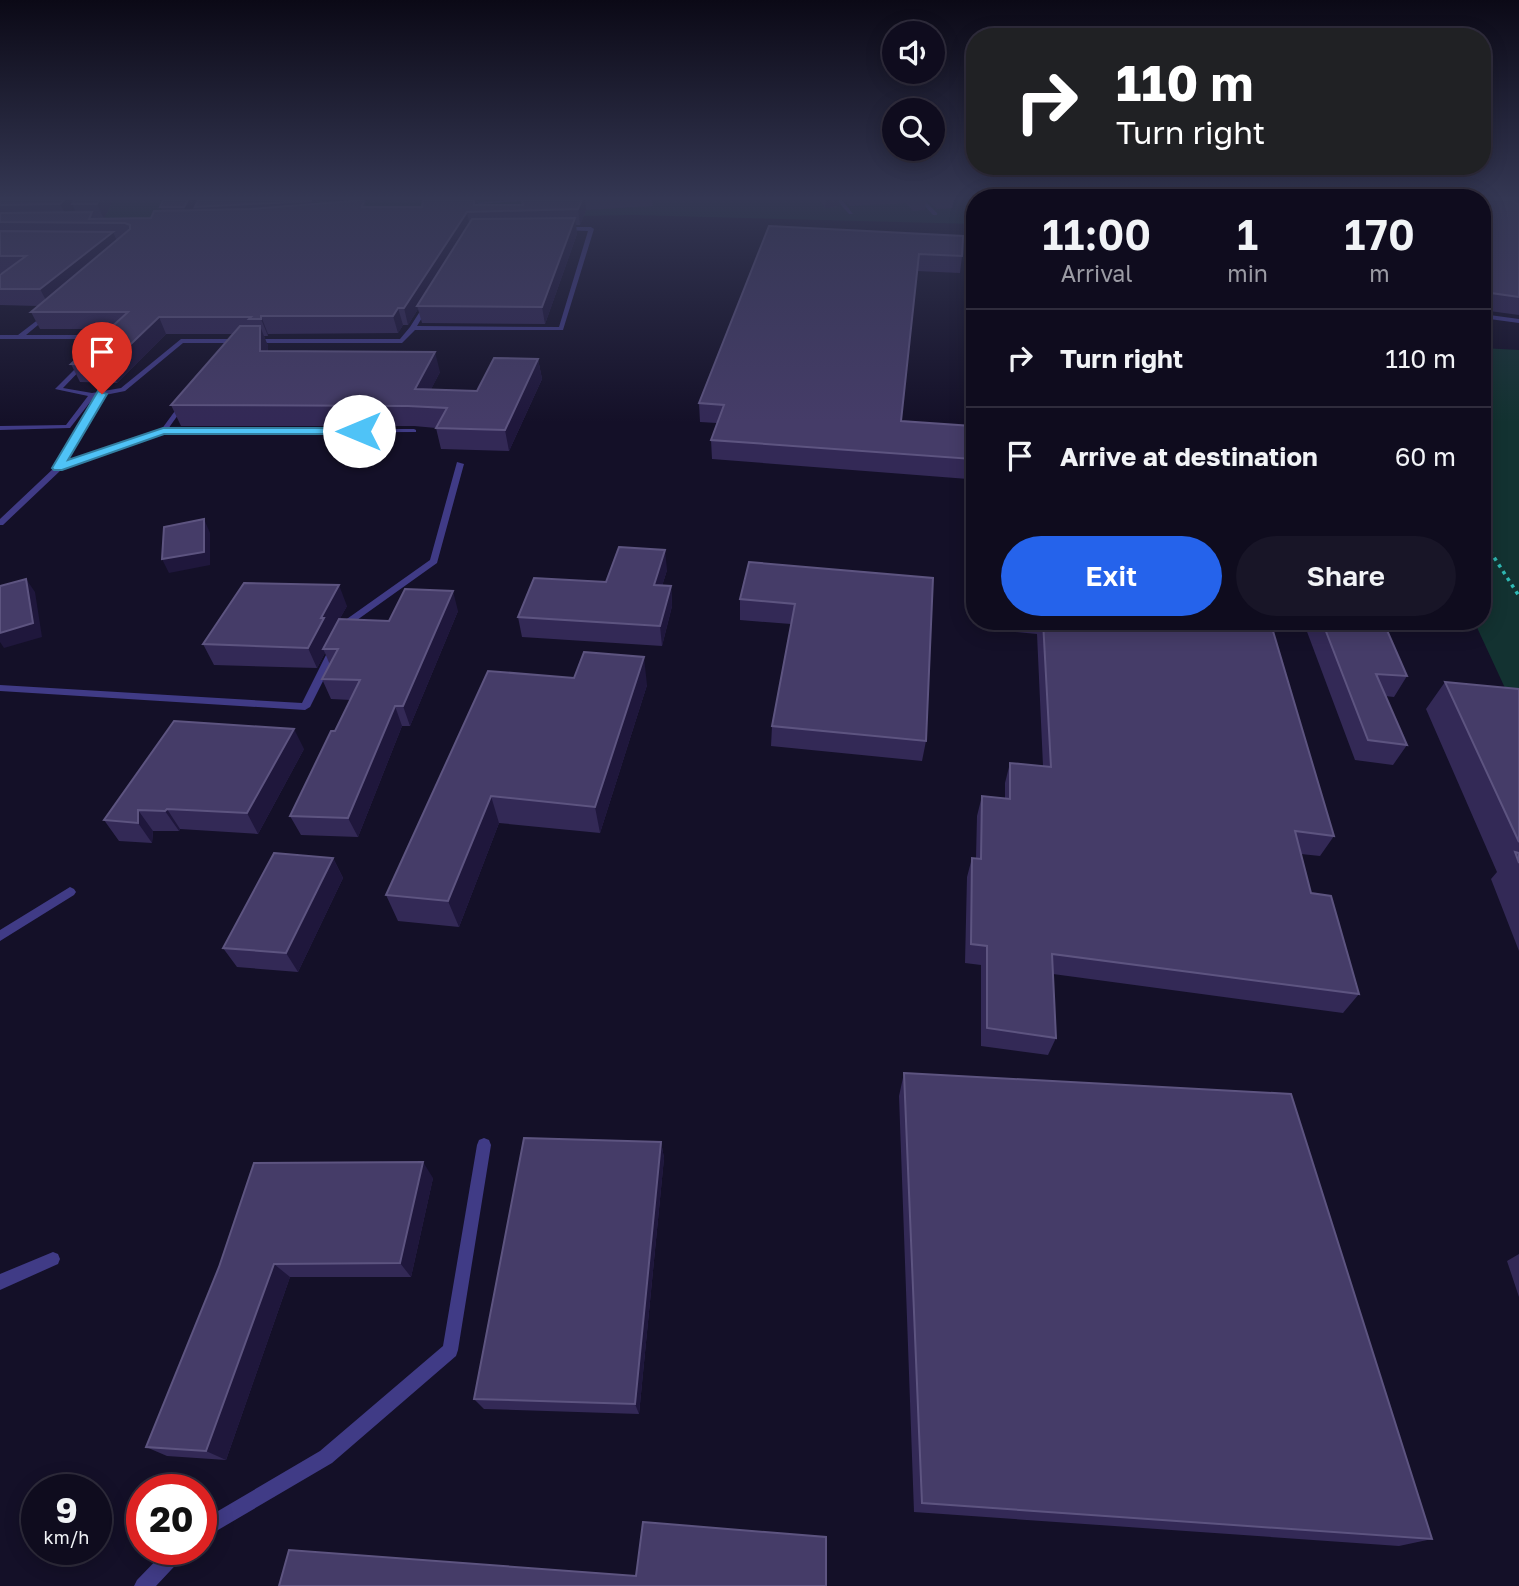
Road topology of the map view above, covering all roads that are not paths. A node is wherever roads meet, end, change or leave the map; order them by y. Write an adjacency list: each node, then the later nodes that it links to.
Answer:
1 (577, 274): 6 (lane)
2 (433, 295): 6 (lane)
3 (51, 311): 8 (lane)
4 (1491, 317): 5 (lane)
5 (1519, 321)
6 (414, 328): 11 (lane)
7 (0, 337): 8 (lane)
8 (20, 337): 9 (lane)
9 (101, 346)
10 (92, 354): 12 (lane)
11 (102, 394): 12 (lane); 18 (lane)
12 (92, 395): 14 (lane)
13 (186, 400): 15 (lane)
14 (0, 428)
15 (163, 431): 16 (lane); 18 (lane)
16 (415, 431)
17 (460, 464): 20 (lane)
18 (58, 468): 19 (lane)
19 (0, 523)
20 (0, 688)
21 (70, 892): 22 (lane)
22 (0, 936)
23 (484, 1145): 26 (lane)
24 (53, 1259): 25 (lane)
25 (0, 1282)
26 (217, 1522)
27 (163, 1565): 28 (lane)
28 (142, 1586)

